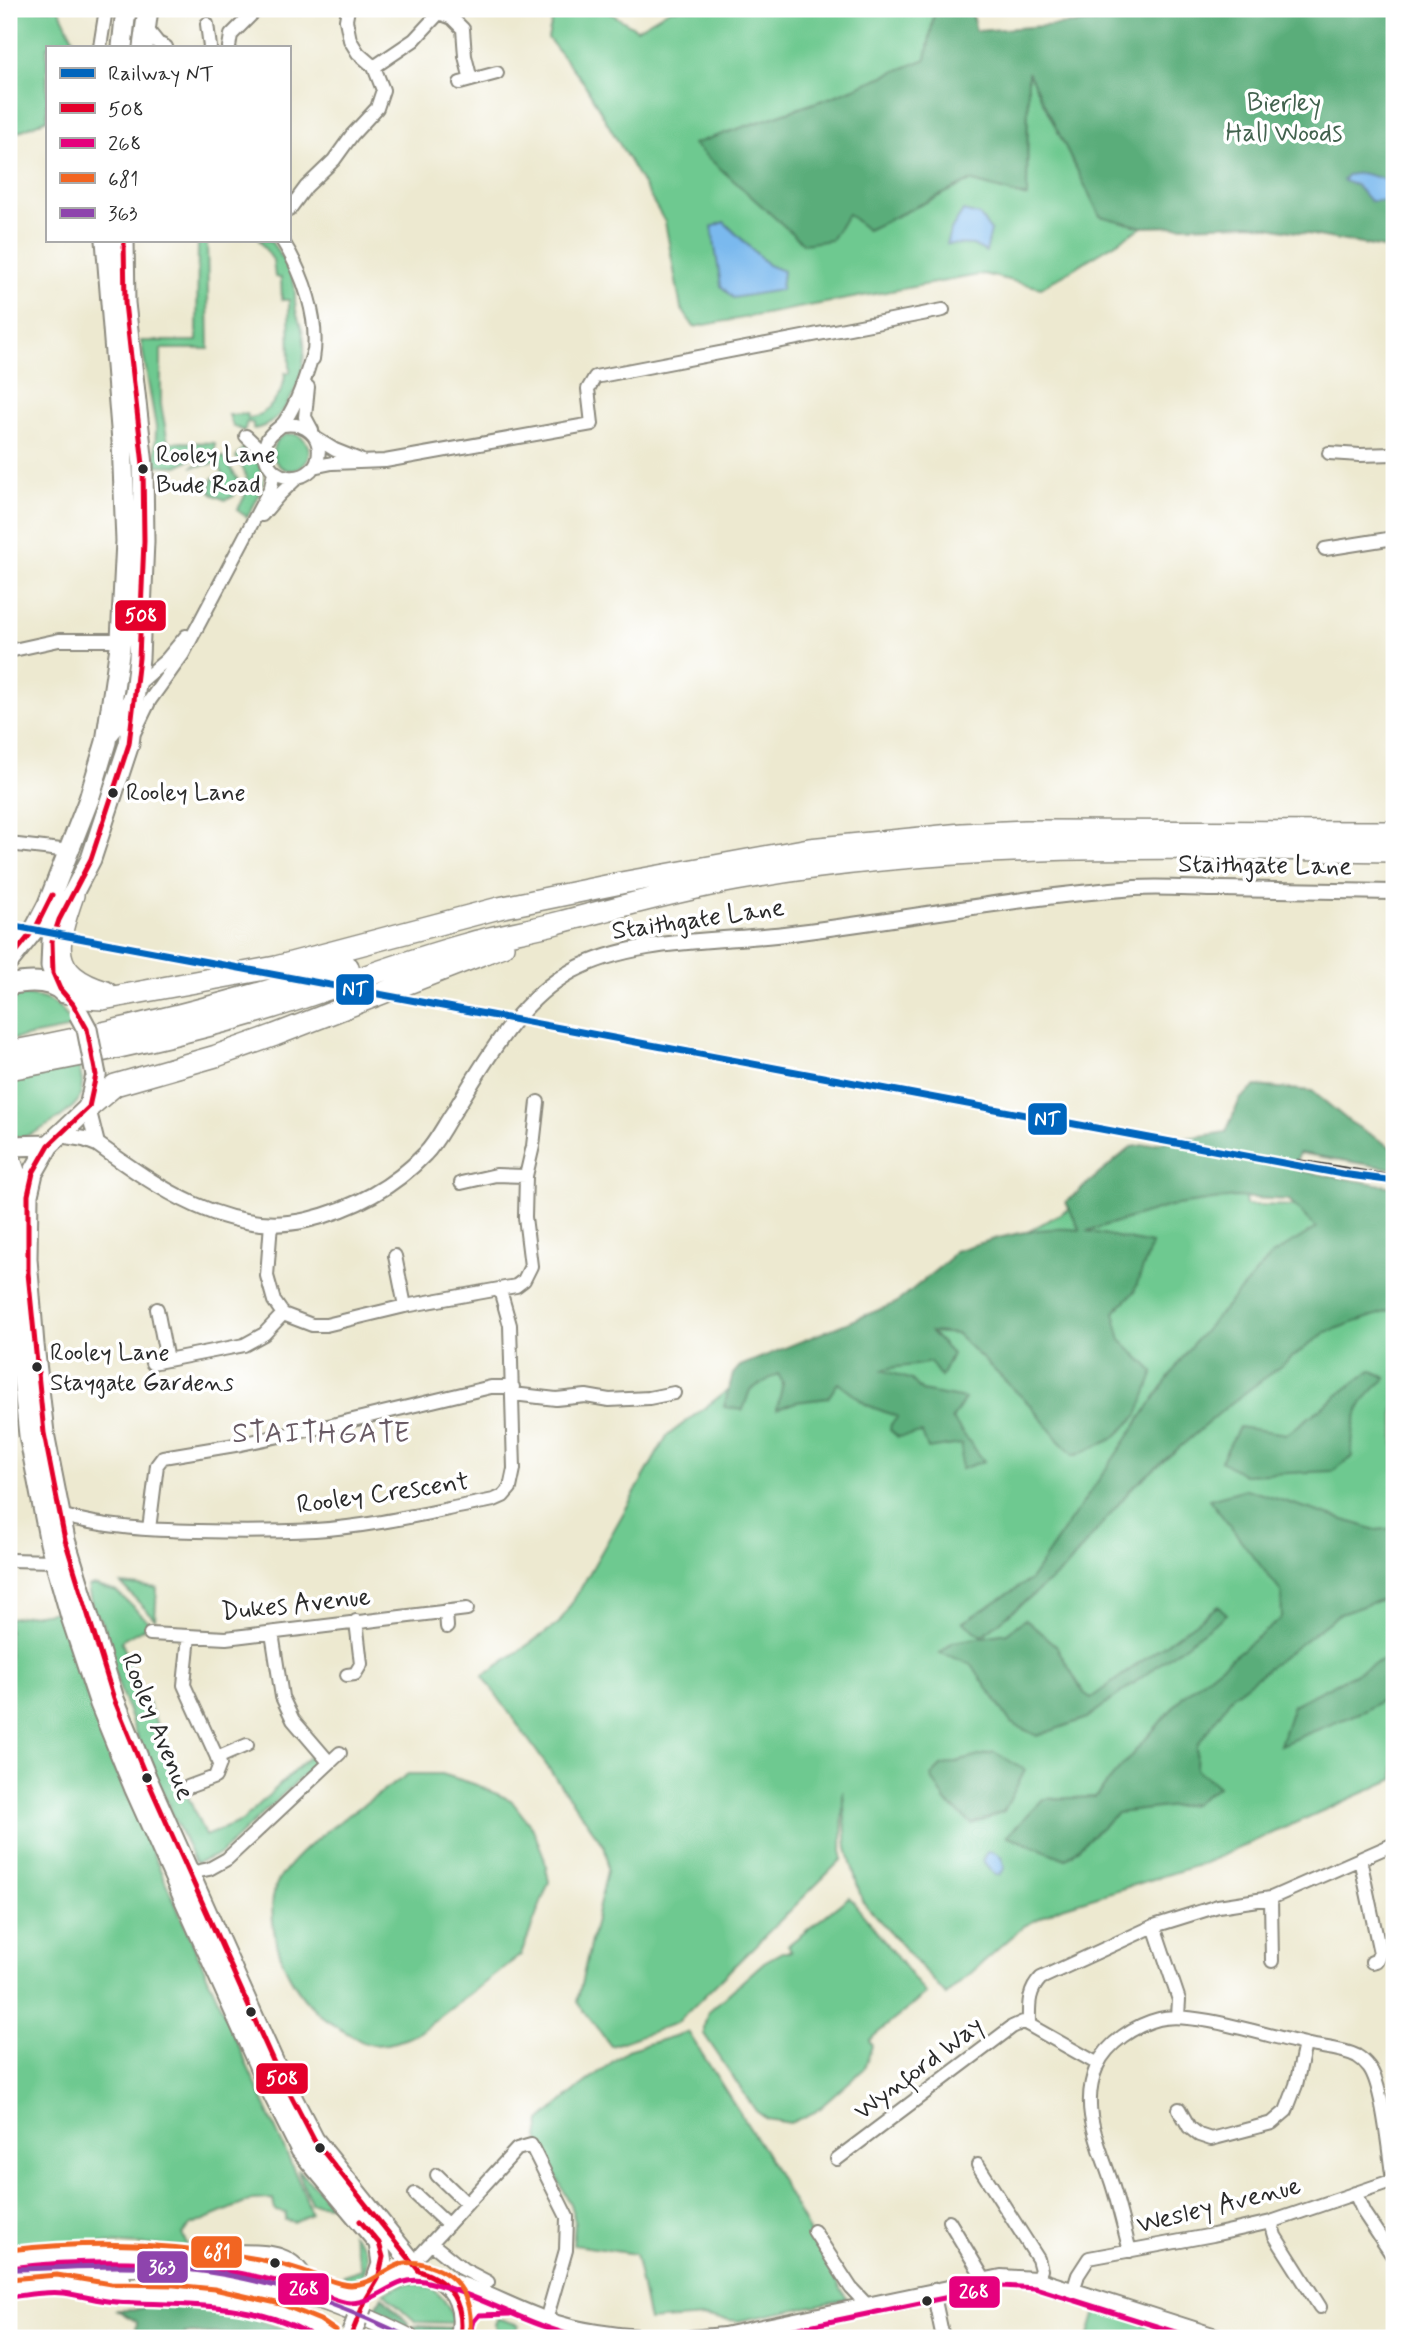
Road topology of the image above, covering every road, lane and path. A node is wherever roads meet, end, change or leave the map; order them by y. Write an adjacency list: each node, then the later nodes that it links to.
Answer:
1 (106, 9): 8 (street)
2 (126, 9): 9 (highway)
3 (257, 9): 12 (street)
4 (348, 9): 13 (street)
5 (438, 11): 13 (street); 14 (street)
6 (207, 24): 11 (street)
7 (146, 28): 10 (street)
8 (100, 46)
9 (122, 46)
10 (164, 46)
11 (210, 46)
12 (229, 46)
13 (374, 67): 15 (street)
14 (497, 73)
15 (290, 209)
16 (106, 242): 35 (highway)
17 (124, 242): 37 (highway)
18 (283, 242): 20 (street)
19 (943, 310): 27 (street)
20 (314, 350): 21 (street); 23 (street)
21 (283, 425): 22 (street); 23 (street)
22 (269, 436): 26 (street); 26 (street)
23 (315, 437): 27 (street); 28 (street)
24 (1329, 453): 25 (street)
25 (1394, 453)
26 (265, 454): 29 (street)
27 (366, 463): 28 (street)
28 (313, 467): 30 (street)
29 (274, 472): 30 (street); 33 (street)
30 (298, 477): 33 (street)
31 (1394, 538): 32 (street)
32 (1325, 549)
33 (231, 562): 34 (street)
34 (200, 620): 37 (street); 39 (street)
35 (121, 640): 36 (street); 38 (highway)
36 (9, 651)
37 (136, 686): 38 (street); 39 (highway)
38 (106, 742): 42 (highway)
39 (129, 744): 46 (highway)
40 (1394, 832): 44 (highway)
41 (9, 844): 42 (street)
42 (70, 851): 48 (highway)
43 (1394, 851): 47 (highway)
44 (621, 883): 51 (highway); 52 (highway)
45 (1394, 892): 62 (street, Staithgate Lane)
46 (73, 895): 50 (highway); 51 (highway)
47 (554, 924): 53 (highway); 55 (highway)
48 (9, 961)
49 (9, 985): 50 (highway)
50 (61, 990): 51 (highway); 55 (highway, bridge)
51 (118, 995)
52 (9, 1052)
53 (9, 1069)
54 (538, 1102): 60 (street)
55 (89, 1107): 56 (highway, Rooley Avenue); 57 (street)
56 (54, 1140): 57 (street, Staithgate Lane); 58 (highway); 72 (highway, Rooley Avenue)
57 (97, 1144): 62 (street, Staithgate Lane)
58 (9, 1146)
59 (9, 1154): 75 (highway, Rooley Avenue)
60 (526, 1177): 61 (street); 64 (street)
61 (461, 1183)
62 (271, 1223): 67 (street)
63 (396, 1256): 65 (street)
64 (500, 1290): 65 (street); 70 (street, Rooley Crescent)
65 (405, 1306): 67 (street)
66 (157, 1309): 68 (street)
67 (283, 1314): 68 (street)
68 (167, 1360): 69 (street)
69 (152, 1363)
70 (513, 1391): 71 (street); 73 (street); 73 (street, Rooley Crescent)
71 (674, 1393)
72 (60, 1515): 73 (street, Rooley Crescent); 91 (highway, Rooley Avenue)
73 (149, 1529)
74 (9, 1559): 75 (street)
75 (55, 1561): 124 (highway, Rooley Avenue)
76 (467, 1609): 77 (street, Dukes Avenue)
77 (446, 1611): 78 (street, Dukes Avenue); 79 (street)
78 (356, 1621): 80 (street, Dukes Avenue); 83 (street)
79 (447, 1627)
80 (272, 1633): 82 (street, Dukes Avenue); 87 (street)
81 (150, 1634): 82 (street, Dukes Avenue)
82 (189, 1636): 86 (street)
83 (347, 1675)
84 (247, 1745): 86 (street)
85 (340, 1753): 87 (street)
86 (217, 1758): 88 (street)
87 (329, 1762): 91 (street)
88 (188, 1787)
89 (1394, 1843): 90 (street)
90 (1360, 1859): 92 (street); 95 (street)
91 (190, 1873): 115 (highway, Rooley Avenue)
92 (1271, 1898): 93 (street); 94 (street)
93 (1154, 1926): 96 (street); 97 (street)
94 (1272, 1961)
95 (1372, 1962)
96 (1178, 2016): 98 (street); 99 (street)
97 (1029, 2025): 99 (street); 101 (street, Wynford Way)
98 (1305, 2045): 100 (street); 104 (street)
99 (1097, 2064): 112 (street)
100 (1179, 2109)
101 (837, 2159)
102 (978, 2165): 118 (street)
103 (437, 2175): 107 (street)
104 (1394, 2181): 105 (street, Wesley Avenue)
105 (1355, 2193): 109 (street, Wesley Avenue); 113 (street)
106 (415, 2194): 110 (street)
107 (467, 2204): 110 (street); 128 (street)
108 (950, 2221): 117 (street)
109 (1271, 2222): 112 (street, Wesley Avenue); 127 (street)
110 (448, 2225): 115 (street)
111 (814, 2231): 126 (street)
112 (1130, 2251): 123 (street, Wesley Avenue)
113 (1394, 2258)
114 (9, 2259): 124 (main road)
115 (427, 2261): 119 (street); 124 (highway); 125 (street); 129 (highway, Rooley Avenue)
116 (9, 2269): 130 (main road)
117 (984, 2279): 118 (street); 122 (street)
118 (1037, 2279): 123 (street)
119 (488, 2282)
120 (58, 2284): 121 (main road); 130 (main road); 134 (main road)
121 (9, 2288)
122 (933, 2291): 126 (street); 138 (street)
123 (1073, 2291): 139 (street)
124 (369, 2294): 133 (highway, Rooley Avenue, bridge)
125 (510, 2305): 128 (street); 129 (street)
126 (867, 2306): 132 (street)
127 (1320, 2307)
128 (546, 2320): 131 (street)
129 (463, 2330)
130 (379, 2331): 135 (main road)
131 (568, 2332): 136 (street)
132 (772, 2332): 137 (street)
133 (351, 2336)
134 (331, 2338)
135 (409, 2338)
136 (650, 2338)
137 (690, 2338)
138 (943, 2338)
139 (1222, 2338)

